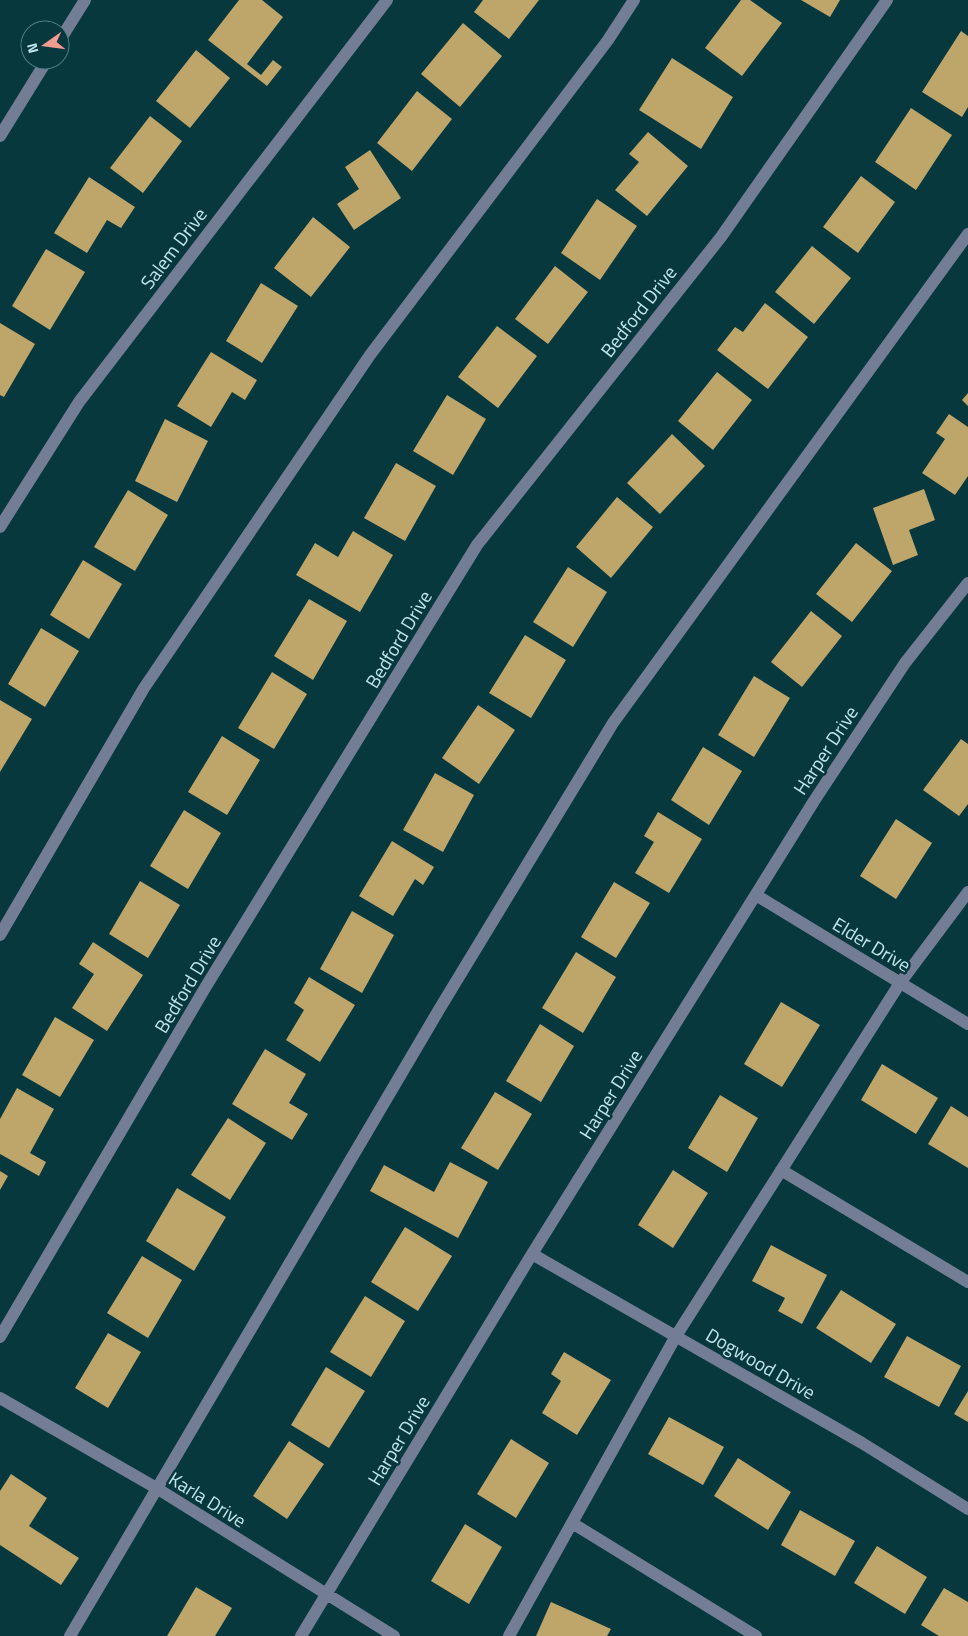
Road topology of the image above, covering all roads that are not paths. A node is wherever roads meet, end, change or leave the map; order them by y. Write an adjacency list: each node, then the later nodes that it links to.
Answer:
1 (85, 0): 5 (street)
2 (387, 0): 9 (street, Salem Drive)
3 (634, 0): 13 (street)
4 (888, 0): 20 (street, Bedford Drive)
5 (70, 24)
6 (41, 70): 7 (street)
7 (0, 136)
8 (968, 234): 22 (street)
9 (0, 527)
10 (968, 584): 12 (street, Harper Drive)
11 (968, 892): 14 (street)
12 (756, 895): 14 (street, Elder Drive); 17 (street, Harper Drive)
13 (0, 935)
14 (900, 983): 15 (street, Elder Drive); 16 (street)
15 (968, 1024)
16 (781, 1170): 18 (street); 19 (street)
17 (532, 1254): 19 (street, Dogwood Drive); 25 (street, Harper Drive)
18 (968, 1282)
19 (676, 1336): 23 (street, Dogwood Drive); 24 (street)
20 (0, 1337)
21 (0, 1398): 22 (street, Karla Drive)
22 (158, 1489): 25 (street, Karla Drive); 26 (street)
23 (968, 1509)
24 (572, 1523): 29 (street); 30 (street)
25 (327, 1595): 27 (street, Harper Drive); 28 (street, Karla Drive)
26 (70, 1636)
27 (301, 1636)
28 (394, 1636)
29 (509, 1636)
30 (756, 1636)

